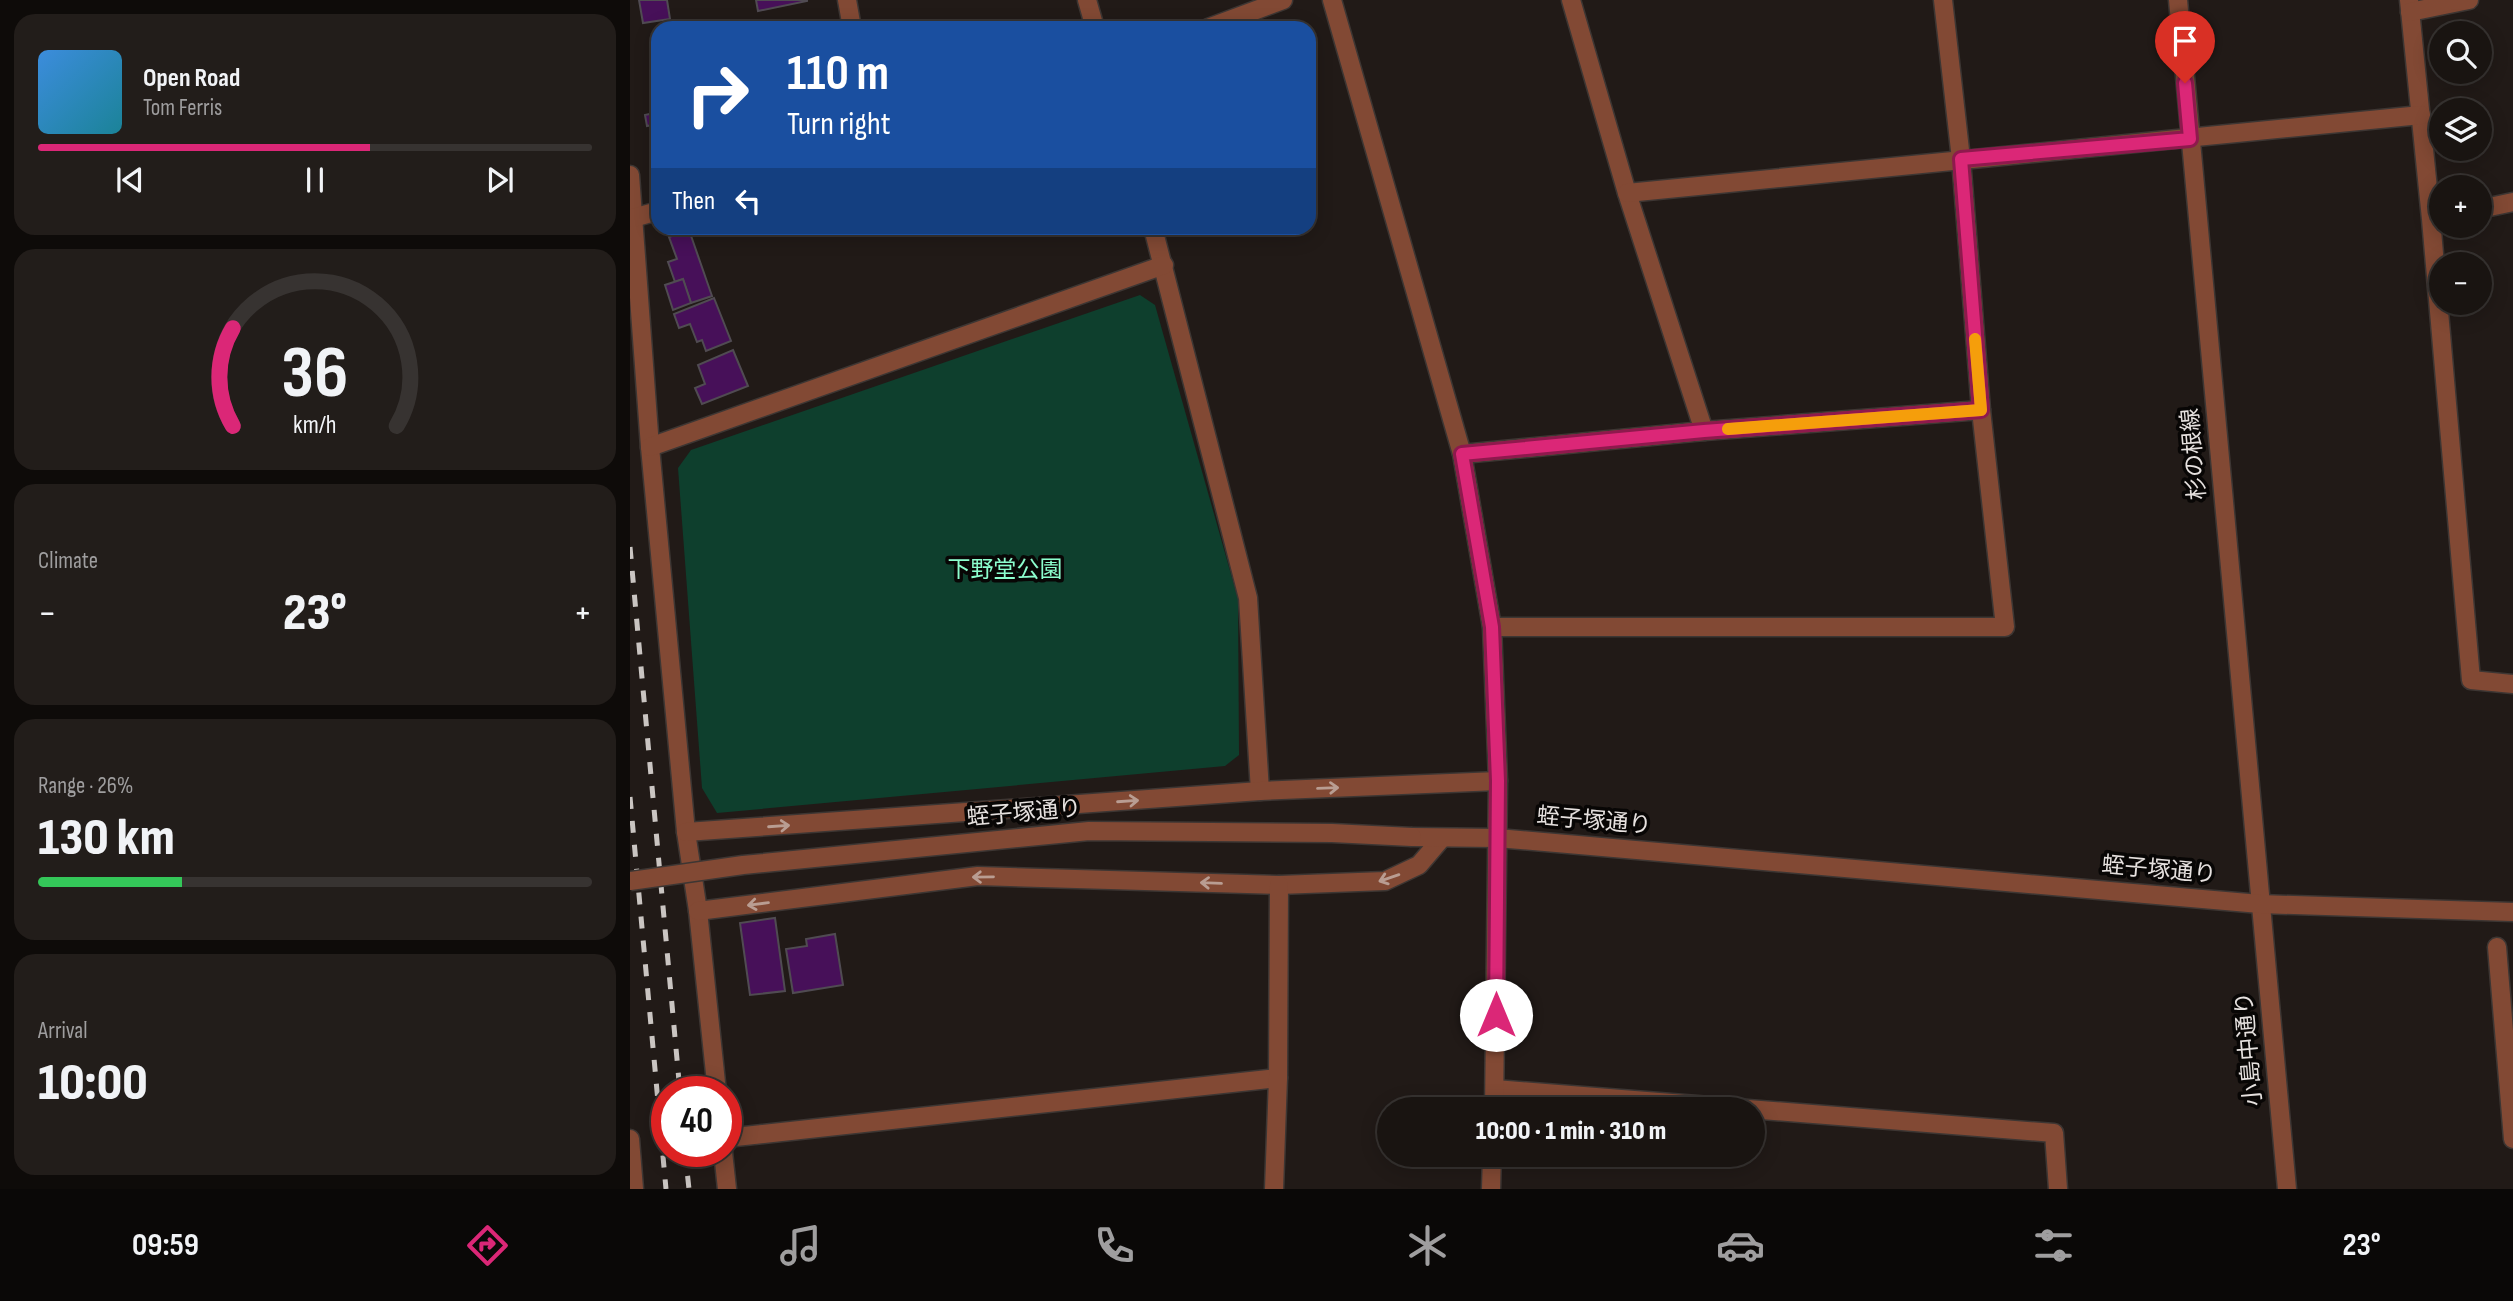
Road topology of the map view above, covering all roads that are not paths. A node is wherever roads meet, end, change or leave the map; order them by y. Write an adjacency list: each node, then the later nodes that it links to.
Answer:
1 (847, 0): 10 (street)
2 (1087, 0): 11 (street)
3 (1283, 0): 12 (street)
4 (1332, 0): 29 (street)
5 (1570, 0): 18 (street)
6 (1943, 0): 15 (street)
7 (2178, 0): 14 (street, 杉の根線)
8 (2469, 0): 9 (street)
9 (2410, 6): 13 (street)
10 (851, 21)
11 (1093, 21)
12 (1227, 21)
13 (2421, 115): 14 (street); 17 (street)
14 (2190, 139): 15 (street); 39 (street, 杉の根線)
15 (1961, 159): 18 (street); 26 (street)
16 (630, 175): 22 (street)
17 (2430, 175)
18 (1627, 193): 27 (street)
19 (2513, 202): 20 (street)
20 (2492, 206)
21 (651, 213): 22 (street)
22 (633, 218): 28 (street)
23 (1155, 235): 25 (street)
24 (2438, 238): 31 (street)
25 (1164, 265): 28 (street); 33 (street)
26 (1981, 410): 27 (street); 30 (street)
27 (1704, 431): 29 (street)
28 (650, 447): 34 (street)
29 (1462, 454): 30 (street)
30 (1492, 627): 32 (street)
31 (2513, 684)
32 (1498, 781): 33 (street, one-way to 32); 36 (street)
33 (1260, 791): 34 (street, one-way to 33)
34 (686, 832): 40 (street)
35 (1442, 838): 36 (street, 蛭子塚通り); 37 (street, 蛭子塚通り, bridge); 38 (street, one-way to 38)
36 (1497, 838): 39 (street, 蛭子塚通り); 45 (street)
37 (630, 881)
38 (1279, 885): 40 (street, one-way to 40); 44 (street)
39 (2260, 904): 41 (street, 蛭子塚通り); 57 (street, 小島中通り)
40 (698, 911): 43 (street)
41 (2513, 912)
42 (2497, 947): 49 (street)
43 (715, 1076)
44 (1278, 1078): 47 (street); 54 (street)
45 (1495, 1089): 46 (street); 56 (street)
46 (1495, 1097)
47 (742, 1136)
48 (630, 1139): 52 (street)
49 (2513, 1139)
50 (725, 1167): 53 (street)
51 (1492, 1167): 55 (street)
52 (634, 1189)
53 (727, 1189)
54 (1274, 1189)
55 (1491, 1189)
56 (2058, 1189)
57 (2287, 1189)

